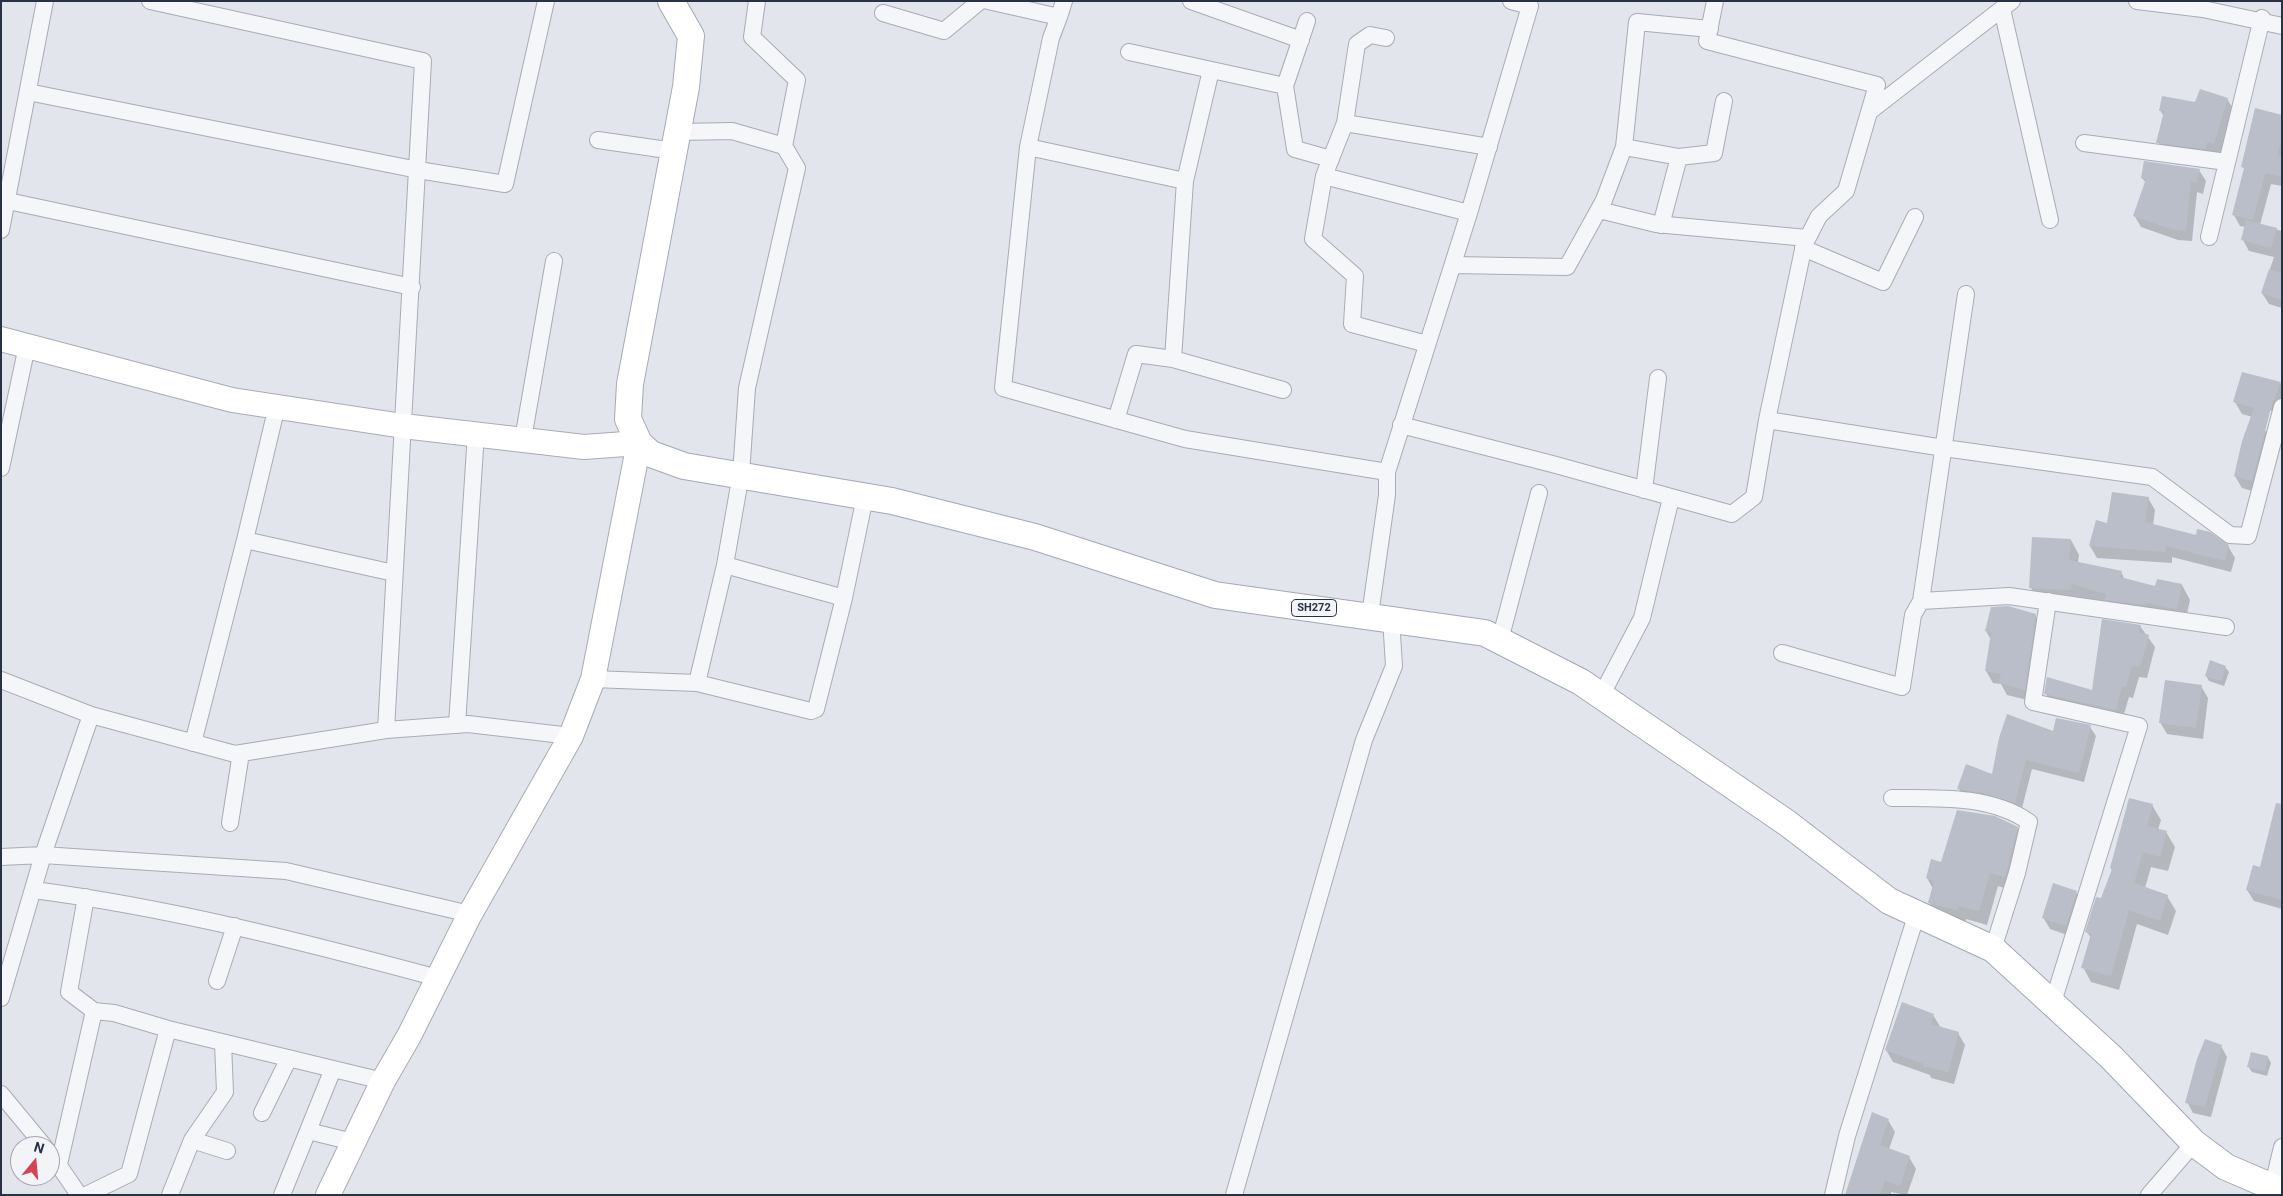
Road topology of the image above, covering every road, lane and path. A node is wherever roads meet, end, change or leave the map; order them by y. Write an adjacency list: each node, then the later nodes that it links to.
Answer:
1 (45, 1): 27 (street)
2 (150, 1): 41 (street)
3 (546, 1): 41 (street)
4 (671, 1): 32 (main road, SH272)
5 (757, 1): 34 (street)
6 (980, 1): 16 (street)
7 (988, 1): 17 (street)
8 (1064, 1): 17 (street)
9 (1191, 1): 23 (street)
10 (1511, 1): 13 (street)
11 (1715, 1): 21 (street)
12 (2137, 1): 15 (street)
13 (1531, 3): 36 (street)
14 (2007, 5): 29 (street); 48 (street)
15 (2204, 5): 18 (street)
16 (883, 13)
17 (1059, 17): 35 (street)
18 (2262, 20): 20 (street); 40 (street)
19 (1307, 21): 23 (street)
20 (2282, 26)
21 (1710, 29): 29 (street); 37 (street)
22 (1386, 38): 30 (street)
23 (1301, 40): 26 (street)
24 (1129, 52): 25 (street)
25 (1211, 70): 26 (street); 43 (street)
26 (1285, 86): 39 (street)
27 (28, 92): 41 (street); 44 (street)
28 (1724, 101): 38 (street)
29 (1870, 112): 52 (street)
30 (1345, 123): 36 (street); 39 (street)
31 (598, 140): 32 (street)
32 (676, 142): 34 (street); 71 (main road, SH272)
33 (2084, 143): 40 (street)
34 (784, 146): 75 (street)
35 (1028, 147): 43 (street); 65 (street)
36 (1489, 147): 46 (street)
37 (1624, 147): 38 (street); 45 (street)
38 (1679, 157): 49 (street)
39 (1331, 159): 42 (street)
40 (2227, 162): 51 (street)
41 (418, 170): 55 (street)
42 (1324, 176): 46 (street); 58 (street)
43 (1185, 181): 60 (street)
44 (8, 201): 50 (street); 55 (street)
45 (1599, 210): 49 (street); 54 (street)
46 (1470, 213): 54 (street)
47 (1915, 217): 52 (street)
48 (2050, 220)
49 (1661, 225): 52 (street)
50 (1, 230)
51 (2208, 236)
52 (1805, 243): 66 (street)
53 (554, 261): 70 (street)
54 (1453, 264): 58 (street)
55 (412, 287): 68 (street)
56 (1966, 294): 72 (street)
57 (1, 339): 59 (street)
58 (1427, 344): 67 (street)
59 (27, 346): 63 (street); 73 (street)
60 (1173, 360): 62 (street); 65 (street)
61 (1658, 378): 76 (street)
62 (1283, 390)
63 (277, 406): 68 (street); 80 (street)
64 (2282, 407): 72 (street)
65 (1116, 420): 74 (street)
66 (1767, 420): 72 (street); 79 (street)
67 (1401, 425): 74 (street); 76 (street)
68 (402, 426): 69 (street); 82 (street)
69 (476, 433): 70 (street); 95 (street)
70 (523, 439): 71 (street)
71 (639, 443): 75 (main road, SH272); 90 (street)
72 (1944, 448): 84 (street)
73 (1, 468)
74 (1387, 472): 86 (street)
75 (741, 474): 78 (main road, SH272); 81 (street)
76 (1644, 490): 79 (street)
77 (1539, 493): 88 (street)
78 (865, 497): 83 (street); 86 (main road, SH272)
79 (1670, 498): 93 (street)
80 (245, 540): 82 (street); 98 (street)
81 (726, 565): 83 (street); 92 (street)
82 (394, 573): 96 (street)
83 (844, 598): 92 (street)
84 (1922, 601): 85 (street); 89 (street)
85 (2048, 601): 87 (street); 114 (street)
86 (1380, 617): 88 (main road, SH272); 138 (street)
87 (2226, 627)
88 (1500, 640): 93 (main road, SH272)
89 (1782, 653)
90 (593, 679): 92 (street); 97 (street)
91 (1, 680): 94 (street)
92 (697, 683)
93 (1602, 696): 106 (main road, SH272)
94 (91, 715): 98 (street); 102 (street)
95 (457, 725): 96 (street); 97 (street)
96 (386, 730): 99 (street)
97 (571, 736): 107 (street)
98 (193, 743): 99 (street)
99 (241, 753): 101 (street)
100 (1892, 798): 109 (street)
101 (230, 823)
102 (44, 855): 103 (street); 104 (street); 107 (street)
103 (1, 857)
104 (34, 890): 105 (street); 110 (street)
105 (86, 896): 108 (street); 115 (street)
106 (1917, 913): 109 (main road, SH272); 139 (street)
107 (470, 914): 111 (street)
108 (235, 926): 111 (street); 112 (street)
109 (1993, 949): 114 (main road, SH272)
110 (8, 954): 113 (street)
111 (438, 978): 120 (street)
112 (217, 981)
113 (1, 998)
114 (2053, 1002): 128 (main road, SH272)
115 (94, 1011): 116 (street); 125 (street)
116 (168, 1030): 117 (street); 134 (street)
117 (223, 1043): 118 (street); 126 (street)
118 (289, 1058): 119 (street); 122 (street)
119 (333, 1069): 120 (street); 123 (street)
120 (383, 1081): 127 (street)
121 (1, 1094): 124 (street)
122 (262, 1113)
123 (308, 1131): 127 (street); 136 (street)
124 (36, 1136)
125 (60, 1137)
126 (192, 1140): 130 (street); 135 (street)
127 (353, 1142): 137 (street)
128 (2194, 1143): 132 (main road, SH272); 140 (street)
129 (2282, 1147): 132 (street)
130 (227, 1151)
131 (60, 1168): 133 (street)
132 (2277, 1190)
133 (79, 1195)
134 (86, 1195)
135 (170, 1195)
136 (282, 1195)
137 (328, 1195)
138 (1234, 1195)
139 (1833, 1195)
140 (2148, 1195)

